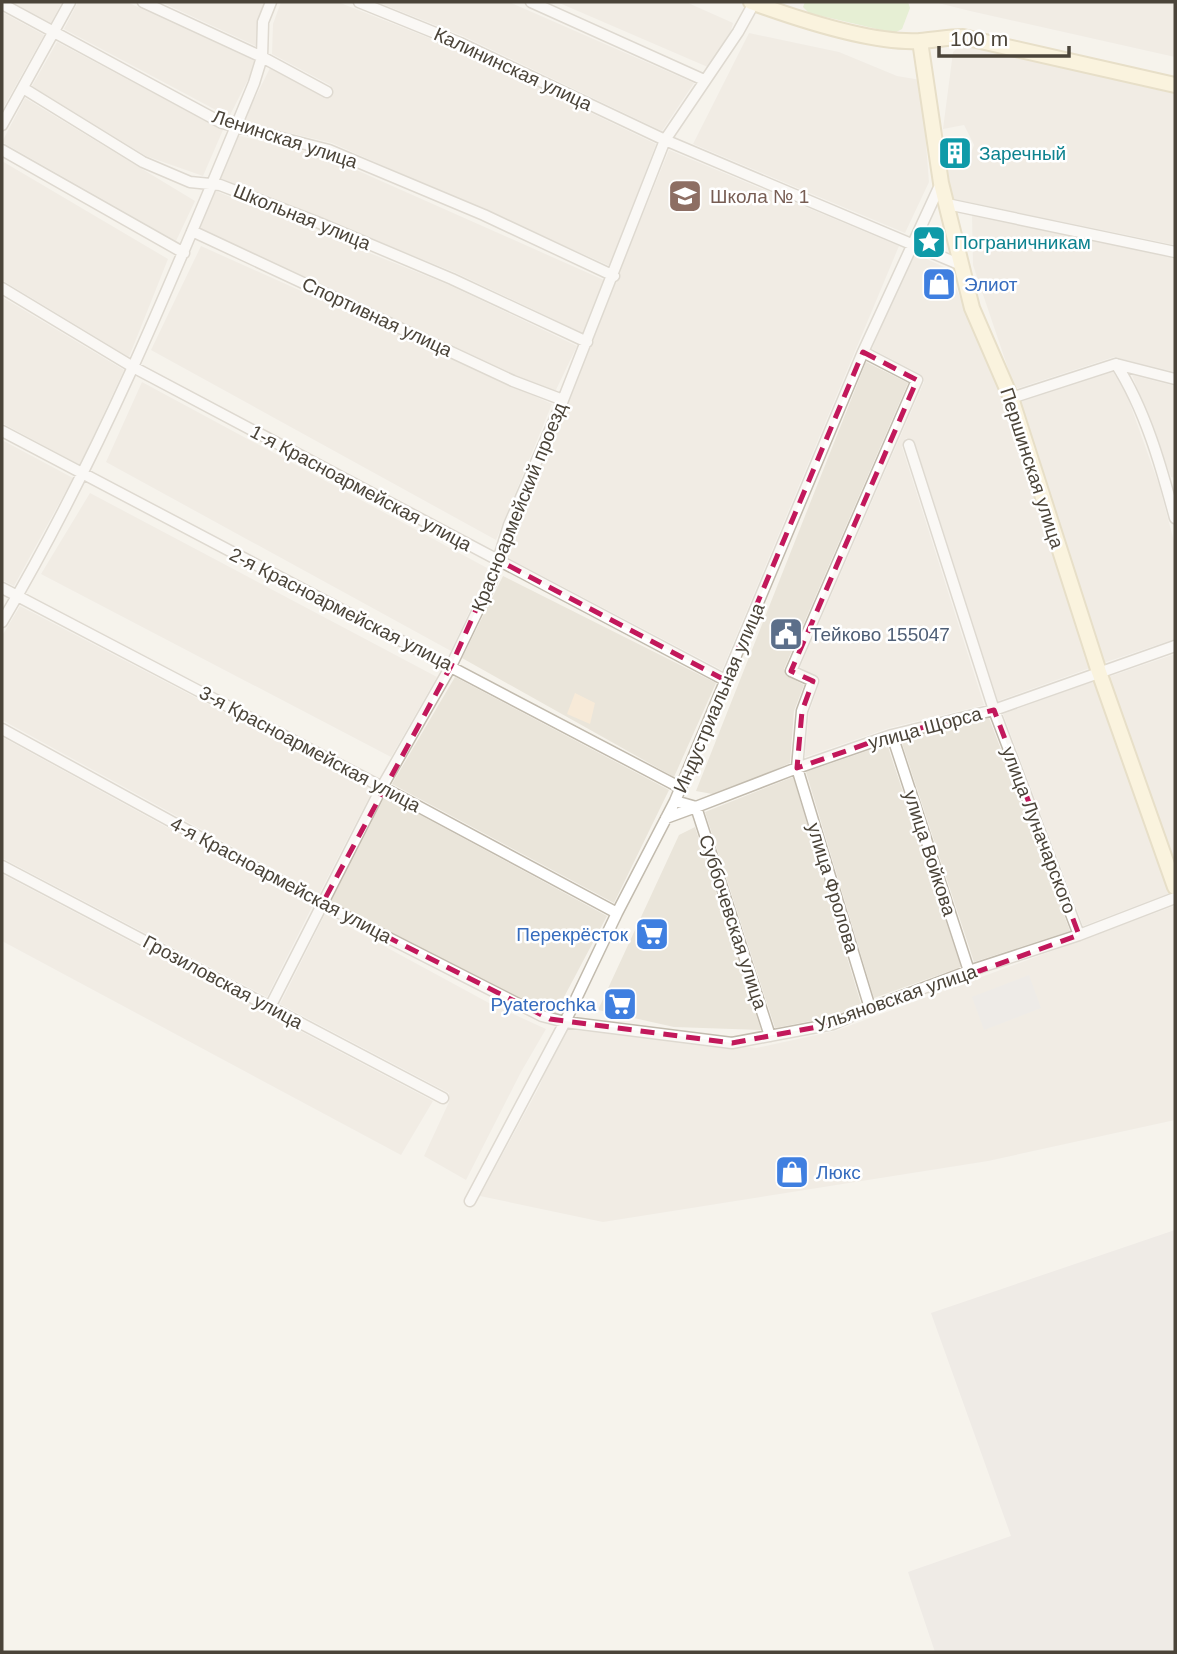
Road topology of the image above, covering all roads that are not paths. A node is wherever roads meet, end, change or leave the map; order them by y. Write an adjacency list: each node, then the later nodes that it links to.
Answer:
1 (70, 2): 10 (street)
2 (143, 2): 12 (street)
3 (271, 2): 12 (street)
4 (359, 2): 19 (street, Калининская улица)
5 (531, 2): 13 (street)
6 (789, 2): 8 (street)
7 (2, 4): 10 (street, Ленинская улица)
8 (758, 4): 9 (street); 13 (street, Красноармейский проезд)
9 (799, 9): 11 (street)
10 (54, 32): 15 (street); 18 (street, Ленинская улица)
11 (920, 41): 14 (street); 21 (street, Першинская улица)
12 (262, 57): 16 (street); 18 (street)
13 (704, 80): 19 (street, Красноармейский проезд)
14 (1175, 85)
15 (23, 88): 17 (street); 22 (street, Школьная улица)
16 (327, 92)
17 (2, 125)
18 (237, 125): 22 (street); 29 (street, Ленинская улица)
19 (665, 141): 25 (street, Калининская улица); 29 (street, Красноармейский проезд)
20 (2, 150): 27 (street)
21 (941, 183): 23 (street, Першинская улица); 25 (street, Индустриальная улица)
22 (211, 184): 24 (street); 31 (street, Школьная улица)
23 (947, 204): 26 (street); 28 (street, Першинская улица)
24 (192, 232): 27 (street); 37 (street, Спортивная улица)
25 (912, 244): 28 (street, Калининская улица); 32 (street, Индустриальная улица)
26 (1175, 252)
27 (184, 253): 34 (street)
28 (961, 265): 36 (street, Першинская улица)
29 (614, 276): 31 (street, Красноармейский проезд)
30 (2, 288): 34 (street, 1-я Красноармейская улица)
31 (587, 342): 37 (street, Красноармейский проезд)
32 (863, 352): 50 (street, Индустриальная улица); 54 (street)
33 (1116, 364): 35 (street); 36 (street); 41 (street)
34 (133, 368): 40 (street); 43 (street, 1-я Красноармейская улица)
35 (1175, 379)
36 (1011, 398): 49 (street, Першинская улица)
37 (563, 400): 43 (street, Красноармейский проезд)
38 (2, 431): 40 (street, 2-я Красноармейская улица)
39 (908, 445): 51 (street, улица Луначарского)
40 (83, 475): 45 (street); 48 (street, 2-я Красноармейская улица)
41 (1170, 484): 42 (street)
42 (1175, 518)
43 (498, 560): 48 (street, Красноармейский проезд); 50 (street, 1-я Красноармейская улица)
44 (2, 588): 45 (street, 3-я Красноармейская улица)
45 (17, 596): 46 (street); 55 (street, 3-я Красноармейская улица)
46 (2, 622)
47 (1175, 646): 49 (street, улица Щорса)
48 (451, 666): 55 (street, Красноармейский проезд); 56 (street, 2-я Красноармейская улица)
49 (1099, 672): 51 (street, улица Щорса); 61 (street, Першинская улица)
50 (725, 680): 56 (street, Индустриальная улица)
51 (994, 710): 53 (street, улица Щорса); 65 (street, улица Луначарского)
52 (2, 729): 63 (street, 4-я Красноармейская улица)
53 (892, 735): 54 (street, улица Щорса); 66 (street, улица Войкова)
54 (797, 768): 58 (street, улица Щорса); 68 (street, улица Фролова)
55 (382, 787): 63 (street, Красноармейский проезд); 64 (street, 3-я Красноармейская улица)
56 (681, 788): 57 (street, Индустриальная улица)
57 (675, 801): 58 (street); 59 (street, Индустриальная улица)
58 (696, 807): 59 (street, улица Щорса); 70 (street, Суббочевская улица)
59 (666, 818): 64 (street, Индустриальная улица)
60 (2, 866): 67 (street, Грозиловская улица)
61 (1175, 887)
62 (1175, 898): 65 (street, Ульяновская улица)
63 (322, 904): 67 (street, Красноармейский проезд); 69 (street, 4-я Красноармейская улица)
64 (617, 913): 69 (street, Индустриальная улица)
65 (1079, 935): 66 (street, Ульяновская улица)
66 (970, 971): 68 (street, Ульяновская улица)
67 (270, 1007): 71 (street, Грозиловская улица)
68 (870, 1008): 70 (street, Ульяновская улица)
69 (565, 1022): 70 (street, Ульяновская улица); 72 (street, Индустриальная улица)
70 (770, 1036)
71 (443, 1098)
72 (470, 1201)

